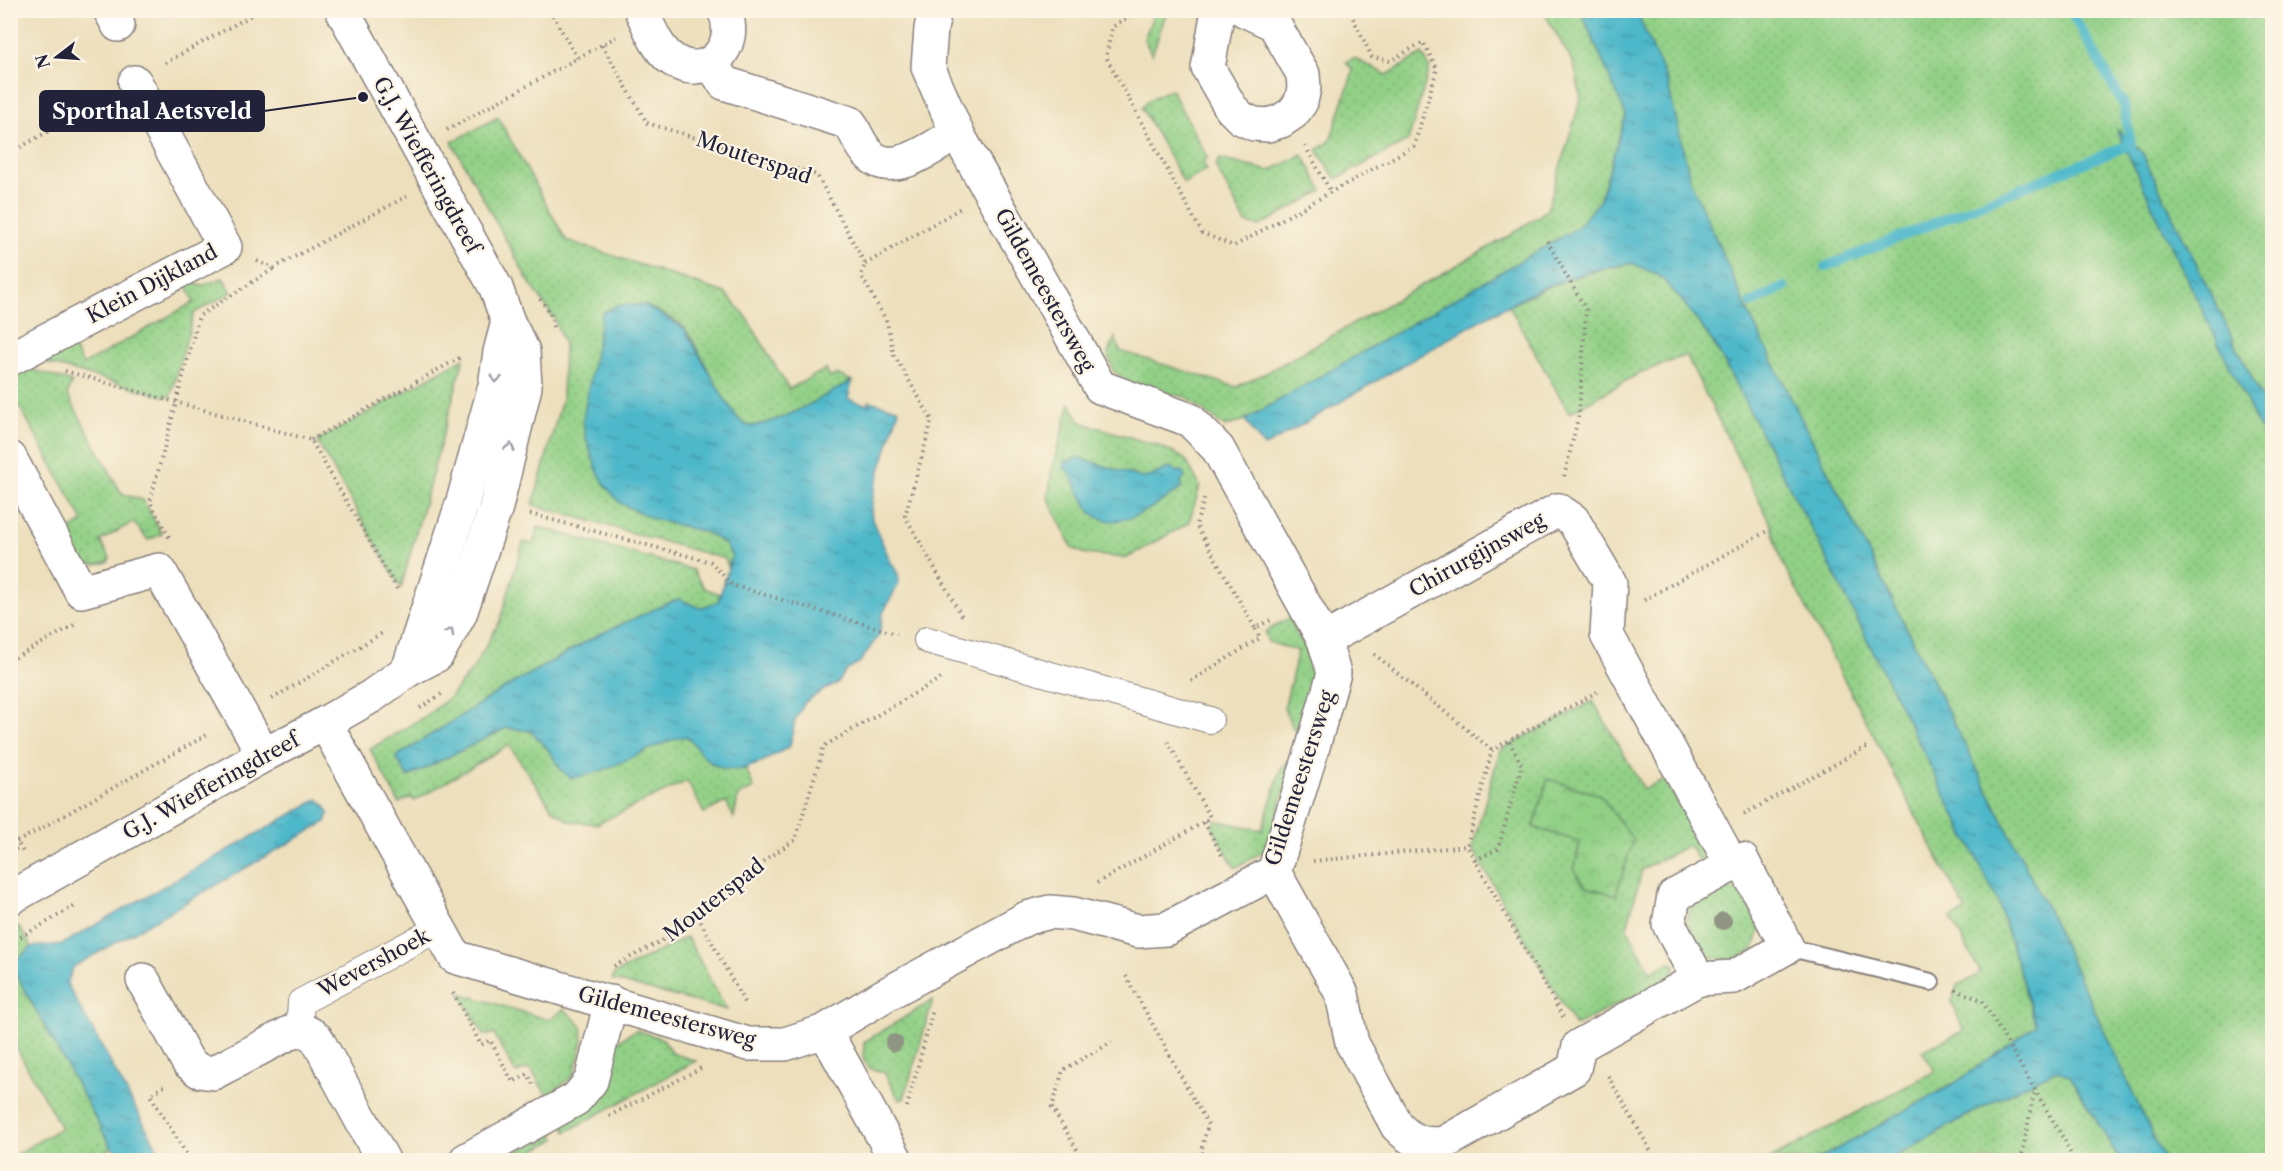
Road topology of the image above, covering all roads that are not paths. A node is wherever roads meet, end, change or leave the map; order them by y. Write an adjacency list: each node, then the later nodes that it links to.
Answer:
1 (342, 10): 15 (street, G.J. Wiefferingdreef)
2 (724, 10): 7 (street)
3 (935, 10): 9 (street, Gildemeestersweg)
4 (1218, 10): 5 (street)
5 (1244, 10)
6 (643, 15): 7 (street)
7 (711, 63): 9 (street)
8 (135, 82): 10 (street, Klein Dijkland)
9 (957, 133): 12 (street, Gildemeestersweg)
10 (12, 358)
11 (10, 458): 16 (street)
12 (1334, 634): 17 (street, Chirurgijnsweg); 18 (street, Gildemeestersweg)
13 (927, 640): 14 (street)
14 (1210, 720)
15 (325, 723): 16 (street, G.J. Wiefferingdreef); 20 (street, Gildemeestersweg)
16 (264, 755): 19 (street, G.J. Wiefferingdreef)
17 (1732, 865): 21 (street, Chirurgijnsweg); 22 (street)
18 (1275, 868): 27 (street, Gildemeestersweg); 28 (street)
19 (10, 898)
20 (440, 928): 25 (street, Gildemeestersweg); 26 (street, Wevershoek)
21 (1787, 947): 22 (street); 24 (lane)
22 (1698, 979): 28 (street)
23 (143, 980): 26 (street)
24 (1931, 982)
25 (611, 1002): 27 (street, Gildemeestersweg); 31 (street)
26 (299, 1030): 30 (street)
27 (825, 1031): 29 (street)
28 (1418, 1152)
29 (895, 1159)
30 (383, 1161)
31 (466, 1161)

